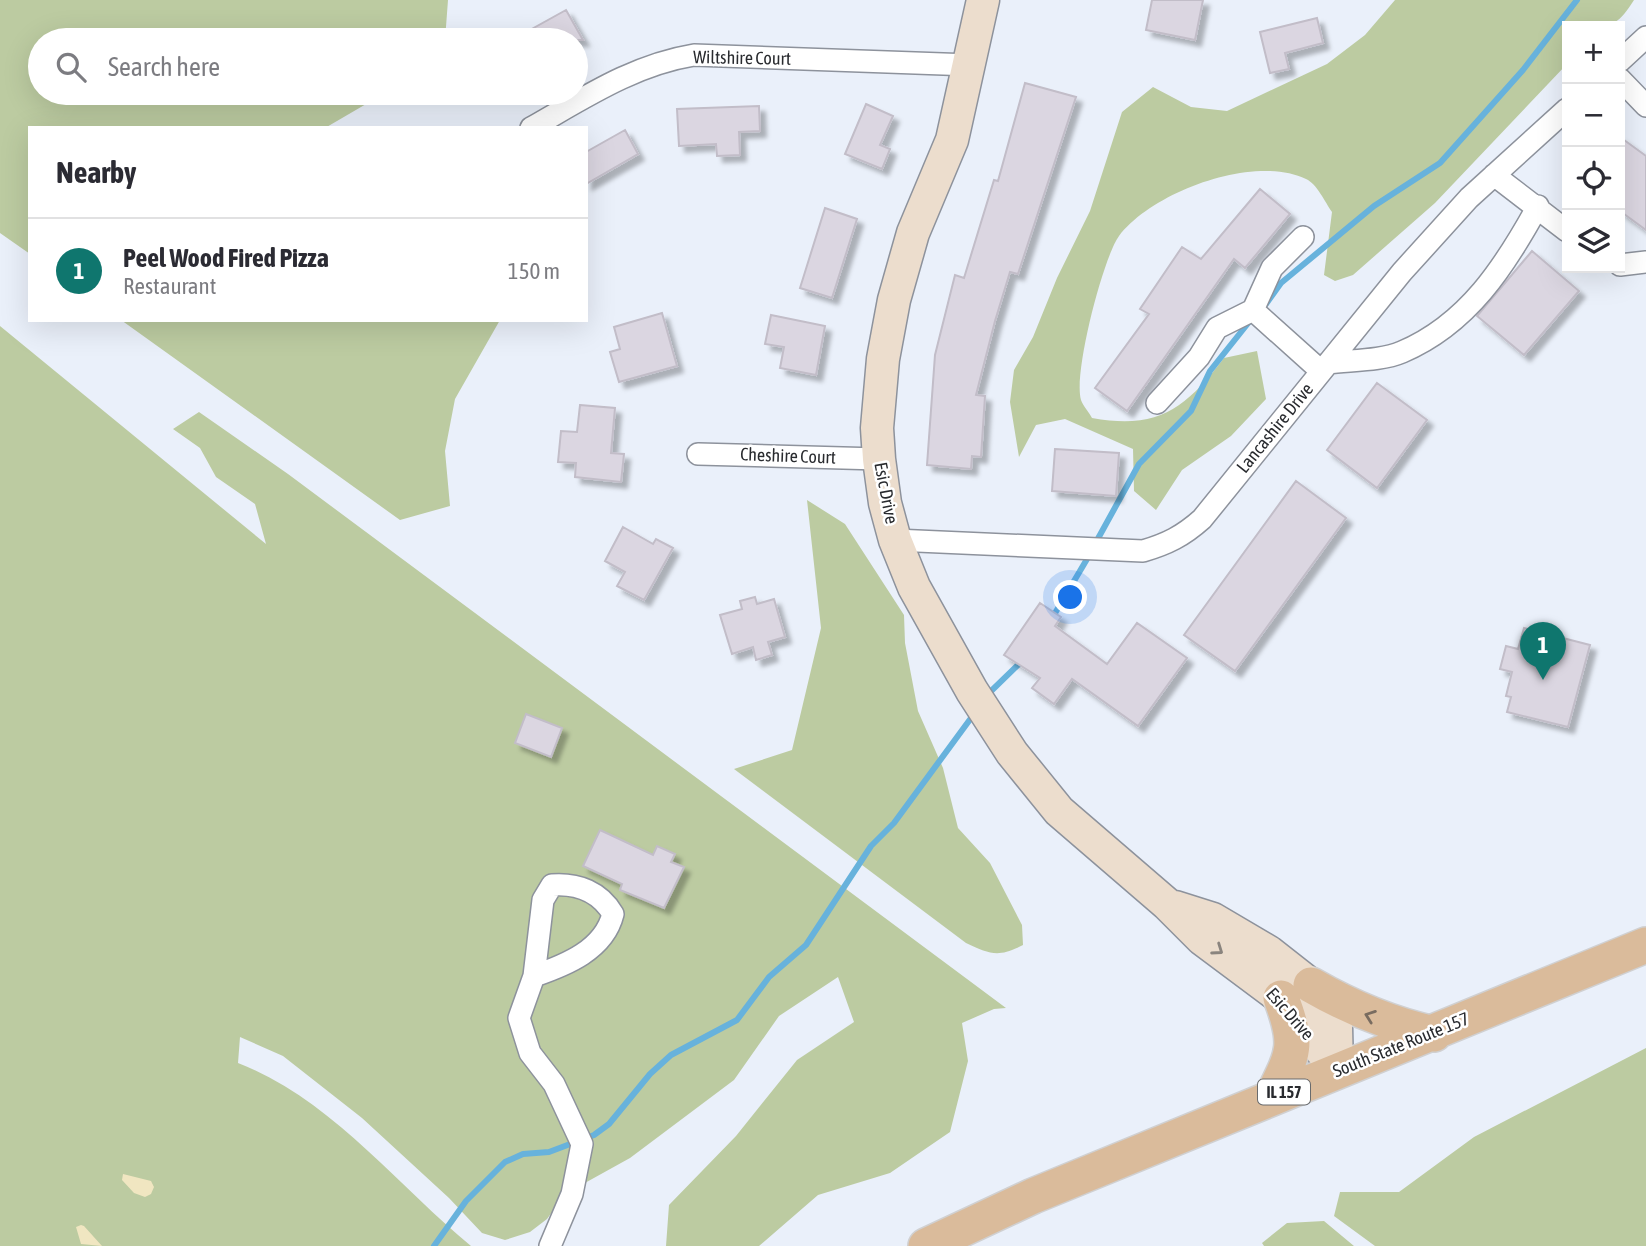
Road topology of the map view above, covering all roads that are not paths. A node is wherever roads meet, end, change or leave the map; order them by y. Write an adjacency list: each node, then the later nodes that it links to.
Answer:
1 (983, 0): 4 (street, Esic Drive)
2 (1646, 37): 3 (street)
3 (1625, 56)
4 (971, 65): 6 (street, Wiltshire Court); 21 (street, Esic Drive)
5 (1625, 84): 8 (street)
6 (588, 95)
7 (571, 105): 10 (street, Wiltshire Court)
8 (1646, 106)
9 (1562, 114): 11 (street, Lancashire Drive)
10 (534, 126)
11 (1494, 175): 12 (street); 18 (street, Lancashire Drive)
12 (1538, 206): 13 (street); 18 (street)
13 (1562, 227)
14 (1303, 237): 17 (street)
15 (1646, 262): 16 (street)
16 (1625, 264)
17 (1253, 310): 18 (street); 19 (street)
18 (1324, 367): 22 (street, Lancashire Drive)
19 (1157, 403)
20 (698, 454): 21 (street, Cheshire Court)
21 (879, 458): 22 (street, Esic Drive)
22 (895, 540): 25 (street, Esic Drive)
23 (1646, 945): 26 (main road, South State Route 157 / IL 157)
24 (534, 976): 24 (street); 29 (street)
25 (1296, 992): 26 (main road, one-way to 25); 27 (street, Esic Drive); 28 (main road)
26 (1434, 1034): 27 (main road, South State Route 157 / IL 157)
27 (1338, 1071): 28 (main road, South State Route 157 / IL 157)
28 (1272, 1097): 30 (main road, South State Route 157 / IL 157)
29 (550, 1246)
30 (926, 1246)

